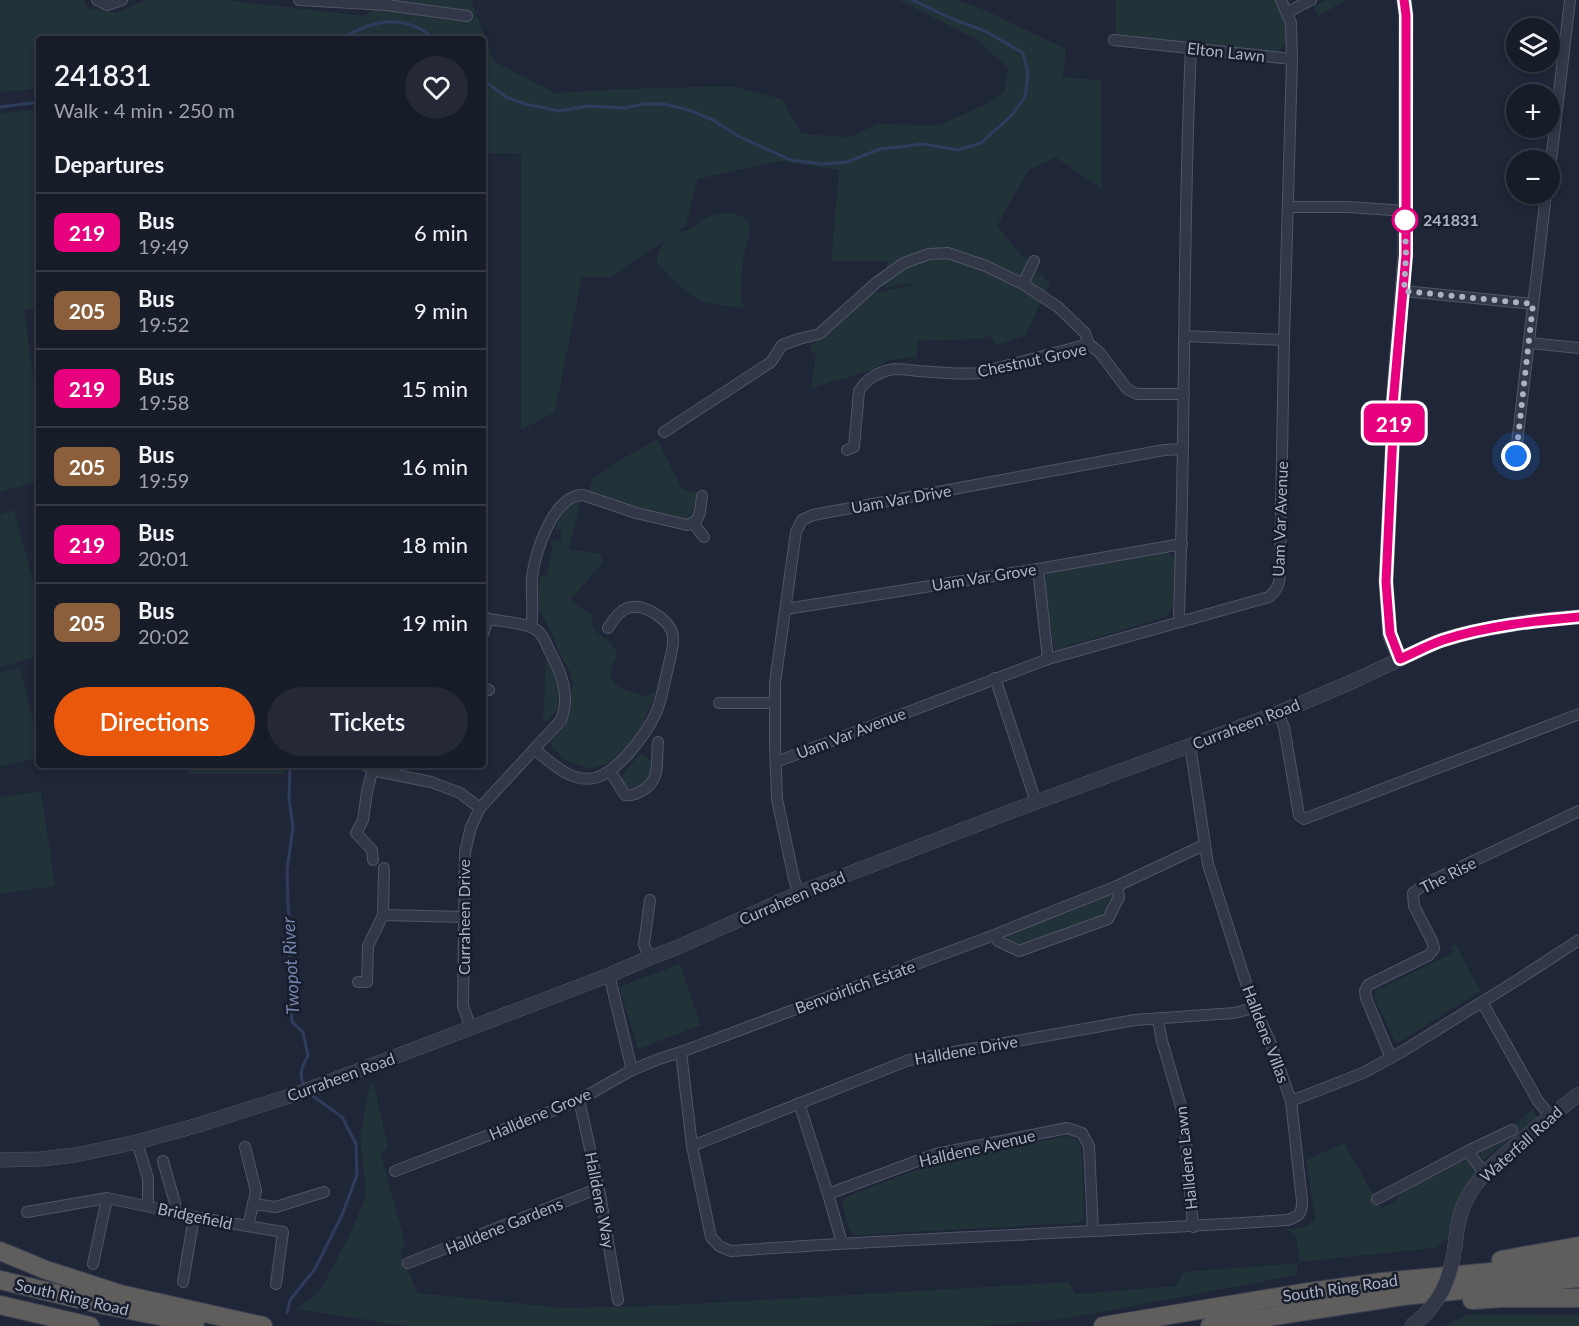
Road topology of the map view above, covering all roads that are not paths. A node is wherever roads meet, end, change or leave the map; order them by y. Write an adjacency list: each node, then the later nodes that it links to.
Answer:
1 (97, 0): 2 (street)
2 (122, 0)
3 (299, 0): 9 (street)
4 (1281, 0): 8 (street)
5 (1311, 0): 8 (street)
6 (1404, 0): 18 (street)
7 (1570, 0): 10 (street)
8 (1288, 12): 14 (street)
9 (467, 16)
10 (1567, 33): 11 (street); 15 (street)
11 (1579, 34)
12 (1114, 40): 13 (street, Elton Lawn)
13 (1191, 48): 14 (street, Elton Lawn); 23 (street)
14 (1292, 59): 17 (street, Uam Var Avenue)
15 (1552, 150)
16 (1545, 204): 22 (street)
17 (1288, 207): 18 (street); 24 (street, Uam Var Avenue)
18 (1406, 211): 21 (street)
19 (1034, 261): 20 (street)
20 (1023, 284): 26 (street); 29 (street)
21 (1404, 291): 22 (street); 45 (street)
22 (1533, 304): 25 (street)
23 (1184, 336): 24 (street); 28 (street)
24 (1284, 340): 41 (street, Uam Var Avenue)
25 (1530, 343): 27 (street); 32 (street)
26 (1089, 344): 28 (street, Chestnut Grove); 31 (street, Chestnut Grove)
27 (1579, 348)
28 (1184, 394): 30 (street)
29 (664, 432)
30 (1183, 449): 36 (street); 38 (street, Uam Var Drive)
31 (847, 450)
32 (1515, 461)
33 (702, 496): 34 (street)
34 (693, 523): 35 (street); 42 (street)
35 (704, 537)
36 (1182, 544): 37 (street, Uam Var Grove); 41 (street)
37 (1038, 569): 38 (street, Uam Var Grove); 44 (street)
38 (786, 609): 48 (street, Uam Var Drive)
39 (1579, 617): 45 (street, Curraheen Road)
40 (486, 618): 42 (street)
41 (1181, 622): 44 (street, Uam Var Avenue)
42 (531, 626): 53 (street, Curraheen Drive)
43 (608, 628): 56 (street)
44 (1048, 659): 46 (street, Uam Var Avenue)
45 (1400, 659): 49 (street, Curraheen Road)
46 (995, 678): 54 (street, Uam Var Avenue); 57 (street)
47 (719, 703): 48 (street)
48 (774, 703): 54 (street, Uam Var Drive)
49 (1278, 713): 50 (street); 52 (street, Curraheen Road)
50 (1579, 714)
51 (658, 742): 56 (street)
52 (1190, 745): 57 (street, Curraheen Road); 60 (street, Halldene Villas)
53 (534, 749): 56 (street); 58 (street, Curraheen Drive)
54 (776, 762): 64 (street, Uam Var Drive)
55 (375, 768): 58 (street); 61 (street)
56 (610, 771)
57 (1036, 802): 64 (street, Curraheen Road)
58 (480, 808): 67 (street, Curraheen Drive)
59 (1579, 811): 79 (street, The Rise)
60 (1204, 845): 63 (street, Benvoirlich Estate); 74 (street, Halldene Villas)
61 (373, 860)
62 (384, 868): 66 (street)
63 (1117, 886): 68 (street, Benvoirlich Estate); 68 (street)
64 (799, 893): 70 (street, Curraheen Road)
65 (650, 900): 70 (street)
66 (382, 915): 67 (street); 72 (street)
67 (465, 917): 76 (street, Curraheen Drive)
68 (994, 935): 77 (street, Benvoirlich Estate)
69 (1579, 940): 73 (street)
70 (649, 958): 71 (street, Curraheen Road)
71 (607, 976): 76 (street, Curraheen Road); 80 (street)
72 (358, 982)
73 (1482, 1002): 79 (street); 85 (street)
74 (1254, 1008): 75 (street, Halldene Drive); 83 (street, Halldene Villas)
75 (1158, 1019): 84 (street, Halldene Drive); 106 (street, Halldene Lawn)
76 (471, 1028): 87 (street, Curraheen Road)
77 (715, 1038): 78 (street, Halldene Grove)
78 (681, 1052): 80 (street, Halldene Grove); 88 (street)
79 (1391, 1058): 83 (street)
80 (632, 1070): 82 (street, Halldene Grove)
81 (1579, 1094): 85 (street, Waterfall Road)
82 (579, 1100): 93 (street, Halldene Grove); 95 (street, Halldene Way)
83 (1291, 1101): 106 (street, Halldene Villas)
84 (799, 1103): 88 (street, Halldene Drive); 97 (street)
85 (1550, 1116): 94 (street, Waterfall Road)
86 (1512, 1130): 90 (street)
87 (137, 1142): 91 (street, Curraheen Road); 101 (street)
88 (692, 1146): 108 (street)
89 (245, 1147): 100 (street)
90 (1468, 1151): 94 (street); 99 (street)
91 (0, 1160)
92 (163, 1161): 103 (street)
93 (395, 1171)
94 (1484, 1173): 128 (street, Waterfall Road, bridge)
95 (599, 1188): 111 (street, Halldene Gardens); 120 (street, Halldene Way)
96 (324, 1192): 100 (street)
97 (828, 1194): 107 (street, Halldene Avenue); 108 (street)
98 (107, 1198): 101 (street, Bridgefield); 102 (street); 112 (street)
99 (1377, 1199)
100 (253, 1204): 105 (street)
101 (148, 1206): 103 (street, Bridgefield)
102 (27, 1212)
103 (174, 1212): 104 (street, Bridgefield)
104 (194, 1217): 105 (street, Bridgefield); 116 (street)
105 (248, 1226): 118 (street, Bridgefield)
106 (1193, 1227): 107 (street)
107 (1093, 1230): 108 (street)
108 (842, 1243)
109 (1579, 1246): 117 (highway)
110 (0, 1251): 125 (highway)
111 (408, 1263)
112 (93, 1264)
113 (1579, 1264): 117 (highway, South Ring Road)
114 (1579, 1278): 122 (highway, South Ring Road)
115 (0, 1280): 124 (highway, South Ring Road)
116 (183, 1282)
117 (1382, 1282): 126 (highway, South Ring Road)
118 (276, 1284)
119 (1579, 1298): 122 (highway)
120 (618, 1300)
121 (0, 1305): 123 (highway, South Ring Road)
122 (1294, 1314): 127 (highway, South Ring Road)
123 (90, 1326)
124 (216, 1326)
125 (263, 1326)
126 (1103, 1326)
127 (1210, 1326)
128 (1411, 1326)

